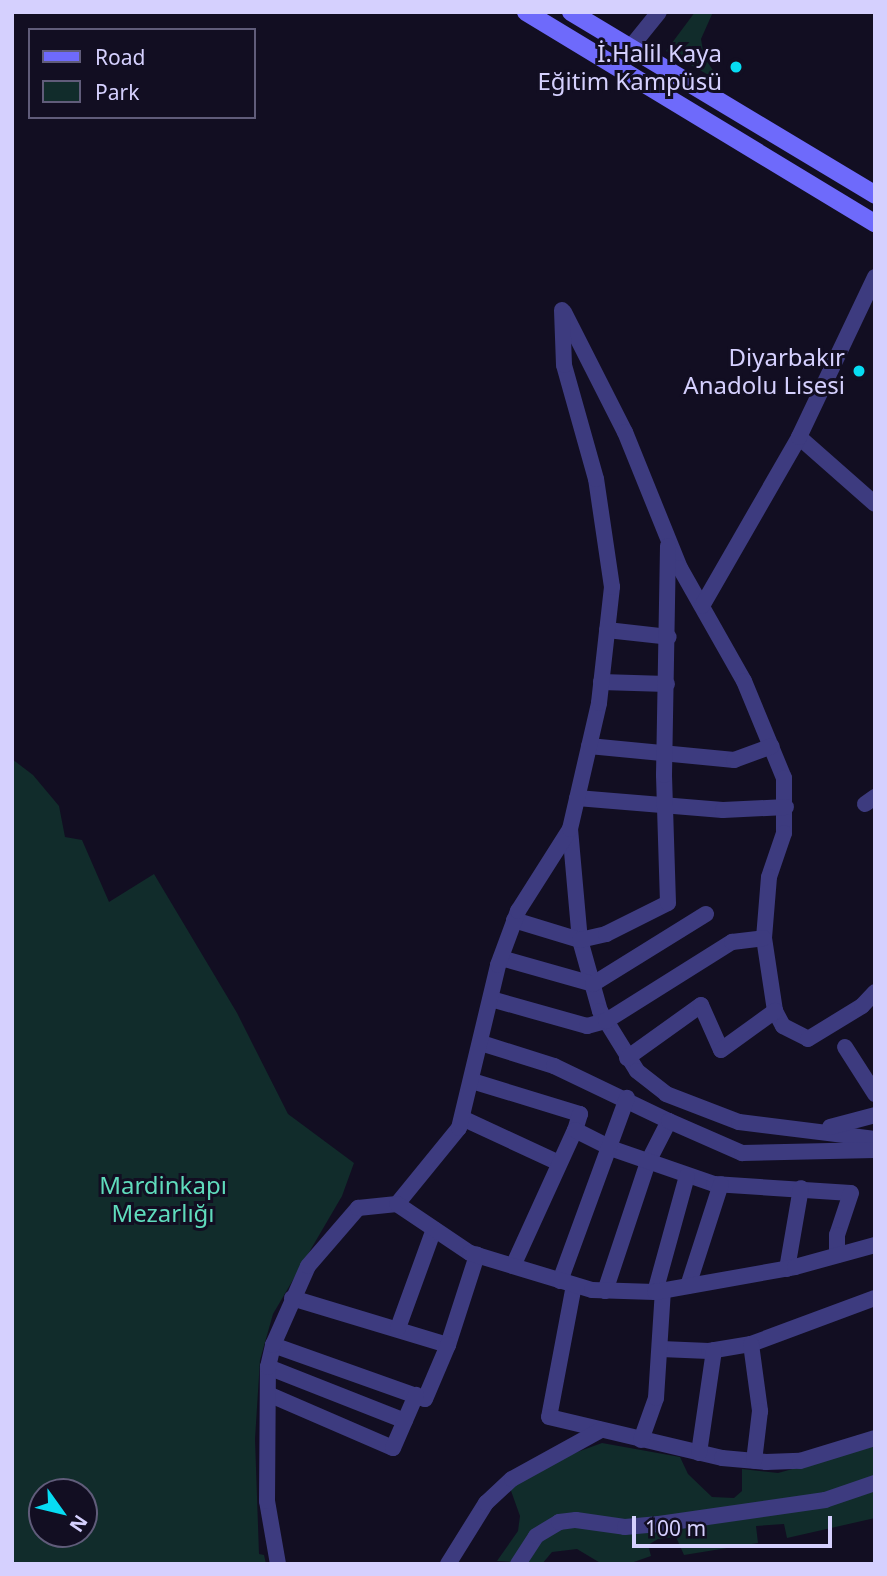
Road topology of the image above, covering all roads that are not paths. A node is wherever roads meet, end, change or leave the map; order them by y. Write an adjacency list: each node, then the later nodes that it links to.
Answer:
1 (526, 12): 6 (street)
2 (571, 12): 4 (street)
3 (659, 12): 4 (street)
4 (630, 48): 5 (street)
5 (875, 195)
6 (875, 223)
7 (875, 277): 8 (street)
8 (799, 437): 9 (street); 11 (street)
9 (875, 504)
10 (668, 534): 11 (street); 12 (street); 13 (street)
11 (702, 606): 17 (street)
12 (607, 630): 13 (street); 14 (street)
13 (668, 637): 15 (street)
14 (601, 682): 15 (street); 16 (street)
15 (667, 684): 18 (street)
16 (589, 746): 18 (street); 19 (street)
17 (772, 746): 18 (street); 21 (street)
18 (664, 755): 20 (street)
19 (577, 798): 20 (street); 22 (street)
20 (665, 804): 21 (street); 26 (street)
21 (786, 807): 25 (street)
22 (570, 829): 24 (street); 26 (street)
23 (706, 914): 28 (street)
24 (514, 920): 26 (street); 27 (street)
25 (764, 938): 31 (street); 32 (street)
26 (580, 940): 28 (street)
27 (501, 958): 28 (street); 30 (street)
28 (593, 984): 32 (street)
29 (875, 992): 31 (street)
30 (491, 999): 32 (street); 33 (street)
31 (775, 1011): 35 (street)
32 (606, 1021): 35 (street)
33 (481, 1044): 36 (street); 38 (street)
34 (845, 1046): 37 (street)
35 (627, 1058): 43 (street)
36 (472, 1081): 40 (street); 42 (street)
37 (875, 1094)
38 (627, 1098): 41 (street); 45 (street)
39 (875, 1115): 43 (street)
40 (462, 1118): 48 (street); 52 (street)
41 (669, 1121): 46 (street); 47 (street)
42 (575, 1130): 45 (street); 48 (street)
43 (814, 1131): 44 (street)
44 (875, 1139)
45 (607, 1146): 47 (street); 59 (street)
46 (875, 1150)
47 (648, 1161): 49 (street); 61 (street)
48 (559, 1163): 57 (street)
49 (687, 1176): 50 (street); 62 (street)
50 (721, 1184): 51 (street); 60 (street)
51 (802, 1188): 56 (street); 58 (street)
52 (397, 1204): 53 (street); 63 (street)
53 (434, 1229): 55 (street); 65 (street)
54 (875, 1245): 56 (street)
55 (477, 1255): 57 (street); 68 (street)
56 (837, 1255): 58 (street)
57 (513, 1266): 59 (street)
58 (787, 1269): 60 (street)
59 (567, 1283): 61 (street); 75 (street)
60 (688, 1286): 62 (street)
61 (606, 1291): 62 (street)
62 (659, 1292): 69 (street)
63 (292, 1298): 65 (street); 67 (street)
64 (875, 1298): 66 (street)
65 (398, 1328): 68 (street)
66 (751, 1344): 70 (street); 79 (street)
67 (273, 1345): 71 (street); 73 (street)
68 (448, 1345): 73 (street)
69 (662, 1349): 70 (street); 77 (street)
70 (714, 1350): 78 (street)
71 (268, 1367): 72 (street); 74 (street)
72 (268, 1394): 74 (street); 81 (street)
73 (416, 1395): 74 (street)
74 (405, 1421)
75 (601, 1430): 77 (street); 82 (street)
76 (875, 1438): 79 (street)
77 (640, 1440): 78 (street)
78 (699, 1453): 79 (street)
79 (754, 1461)
80 (875, 1483): 83 (street)
81 (278, 1564)
82 (448, 1564)
83 (518, 1564)

